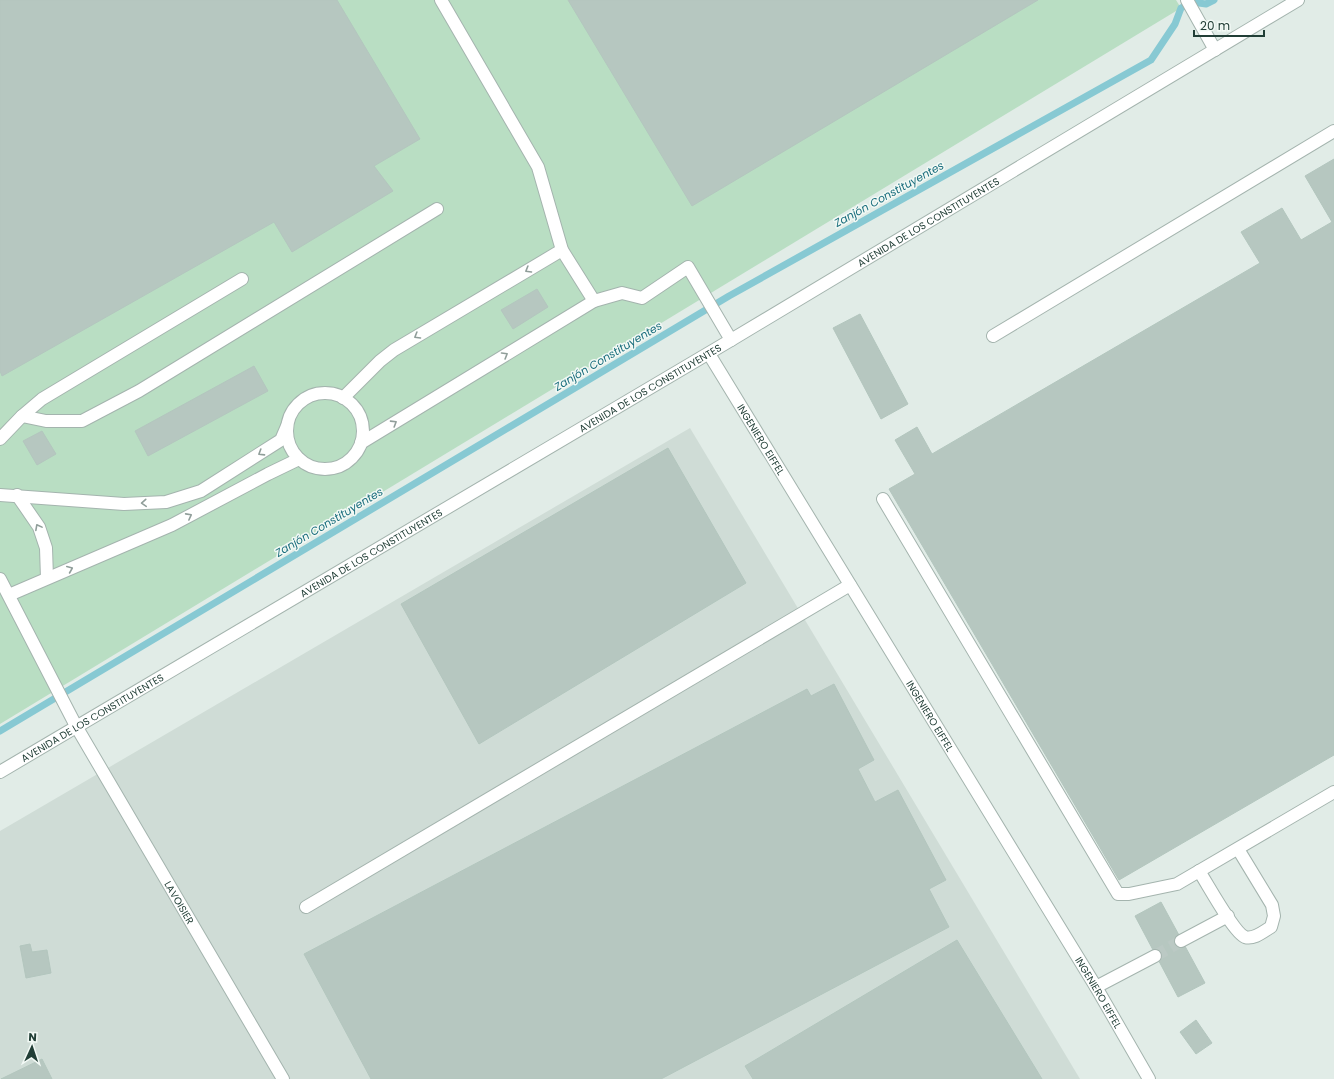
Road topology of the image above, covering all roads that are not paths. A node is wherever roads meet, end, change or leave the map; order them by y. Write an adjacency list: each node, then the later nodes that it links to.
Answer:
1 (441, 0): 7 (street)
2 (1187, 0): 4 (street)
3 (1298, 0): 4 (street, AVENIDA DE LOS CONSTITUYENTES)
4 (1215, 50): 11 (street, AVENIDA DE LOS CONSTITUYENTES)
5 (1334, 131): 10 (street)
6 (437, 209): 14 (street)
7 (562, 250): 9 (street); 13 (street, one-way to 13)
8 (242, 279): 14 (street)
9 (594, 301): 11 (street); 17 (street, one-way to 9)
10 (993, 336)
11 (732, 340): 12 (street, AVENIDA DE LOS CONSTITUYENTES)
12 (708, 354): 24 (street, INGENIERO EIFFEL); 26 (street, AVENIDA DE LOS CONSTITUYENTES)
13 (343, 398): 15 (street); 17 (street)
14 (22, 416): 16 (street)
15 (288, 426): 18 (street); 20 (street, one-way to 20)
16 (0, 439)
17 (361, 443): 18 (street)
18 (299, 459): 22 (street, one-way to 18)
19 (0, 495): 20 (street)
20 (17, 495): 22 (street, one-way to 20)
21 (883, 499): 30 (street)
22 (48, 578): 25 (street)
23 (0, 579): 25 (street, LAVOISIER)
24 (850, 585): 31 (street); 35 (street, INGENIERO EIFFEL)
25 (9, 594): 26 (street, LAVOISIER)
26 (76, 726): 27 (street, AVENIDA DE LOS CONSTITUYENTES); 36 (street, LAVOISIER)
27 (0, 772)
28 (1334, 792): 29 (street)
29 (1238, 849): 30 (street); 32 (street)
30 (1199, 871): 32 (street)
31 (306, 906)
32 (1228, 916): 33 (street)
33 (1181, 942)
34 (1155, 956): 35 (street)
35 (1096, 987): 37 (street, INGENIERO EIFFEL)
36 (284, 1079)
37 (1149, 1079)

